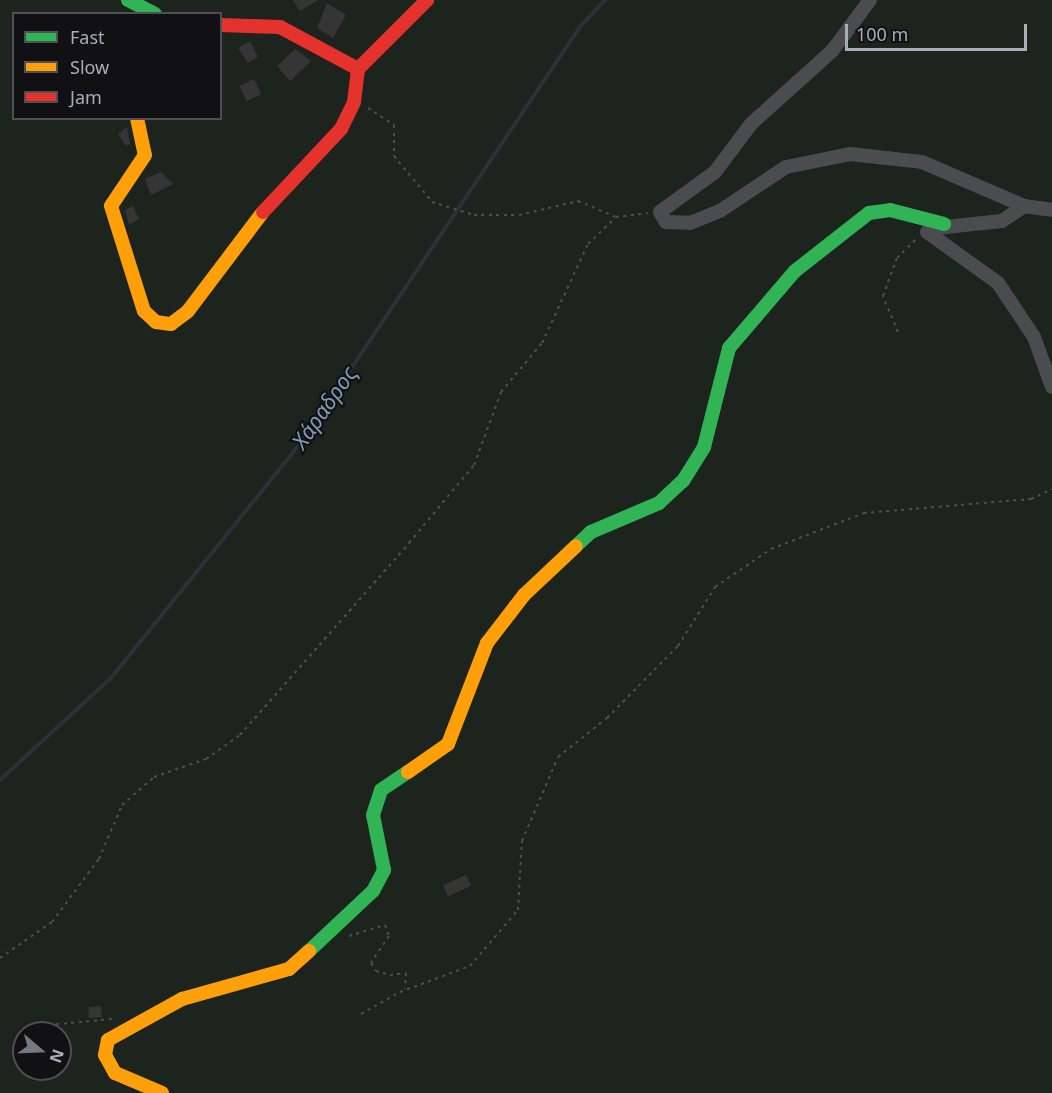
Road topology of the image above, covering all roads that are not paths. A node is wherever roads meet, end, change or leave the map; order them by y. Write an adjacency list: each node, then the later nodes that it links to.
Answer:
1 (128, 0): 4 (street)
2 (427, 0): 6 (street)
3 (870, 0): 8 (street)
4 (151, 12)
5 (222, 26): 6 (street)
6 (358, 69): 7 (street)
7 (137, 120)
8 (1024, 206): 9 (street); 10 (street)
9 (1052, 210)
10 (944, 224): 11 (street); 12 (street)
11 (1052, 387)
12 (162, 1093)

